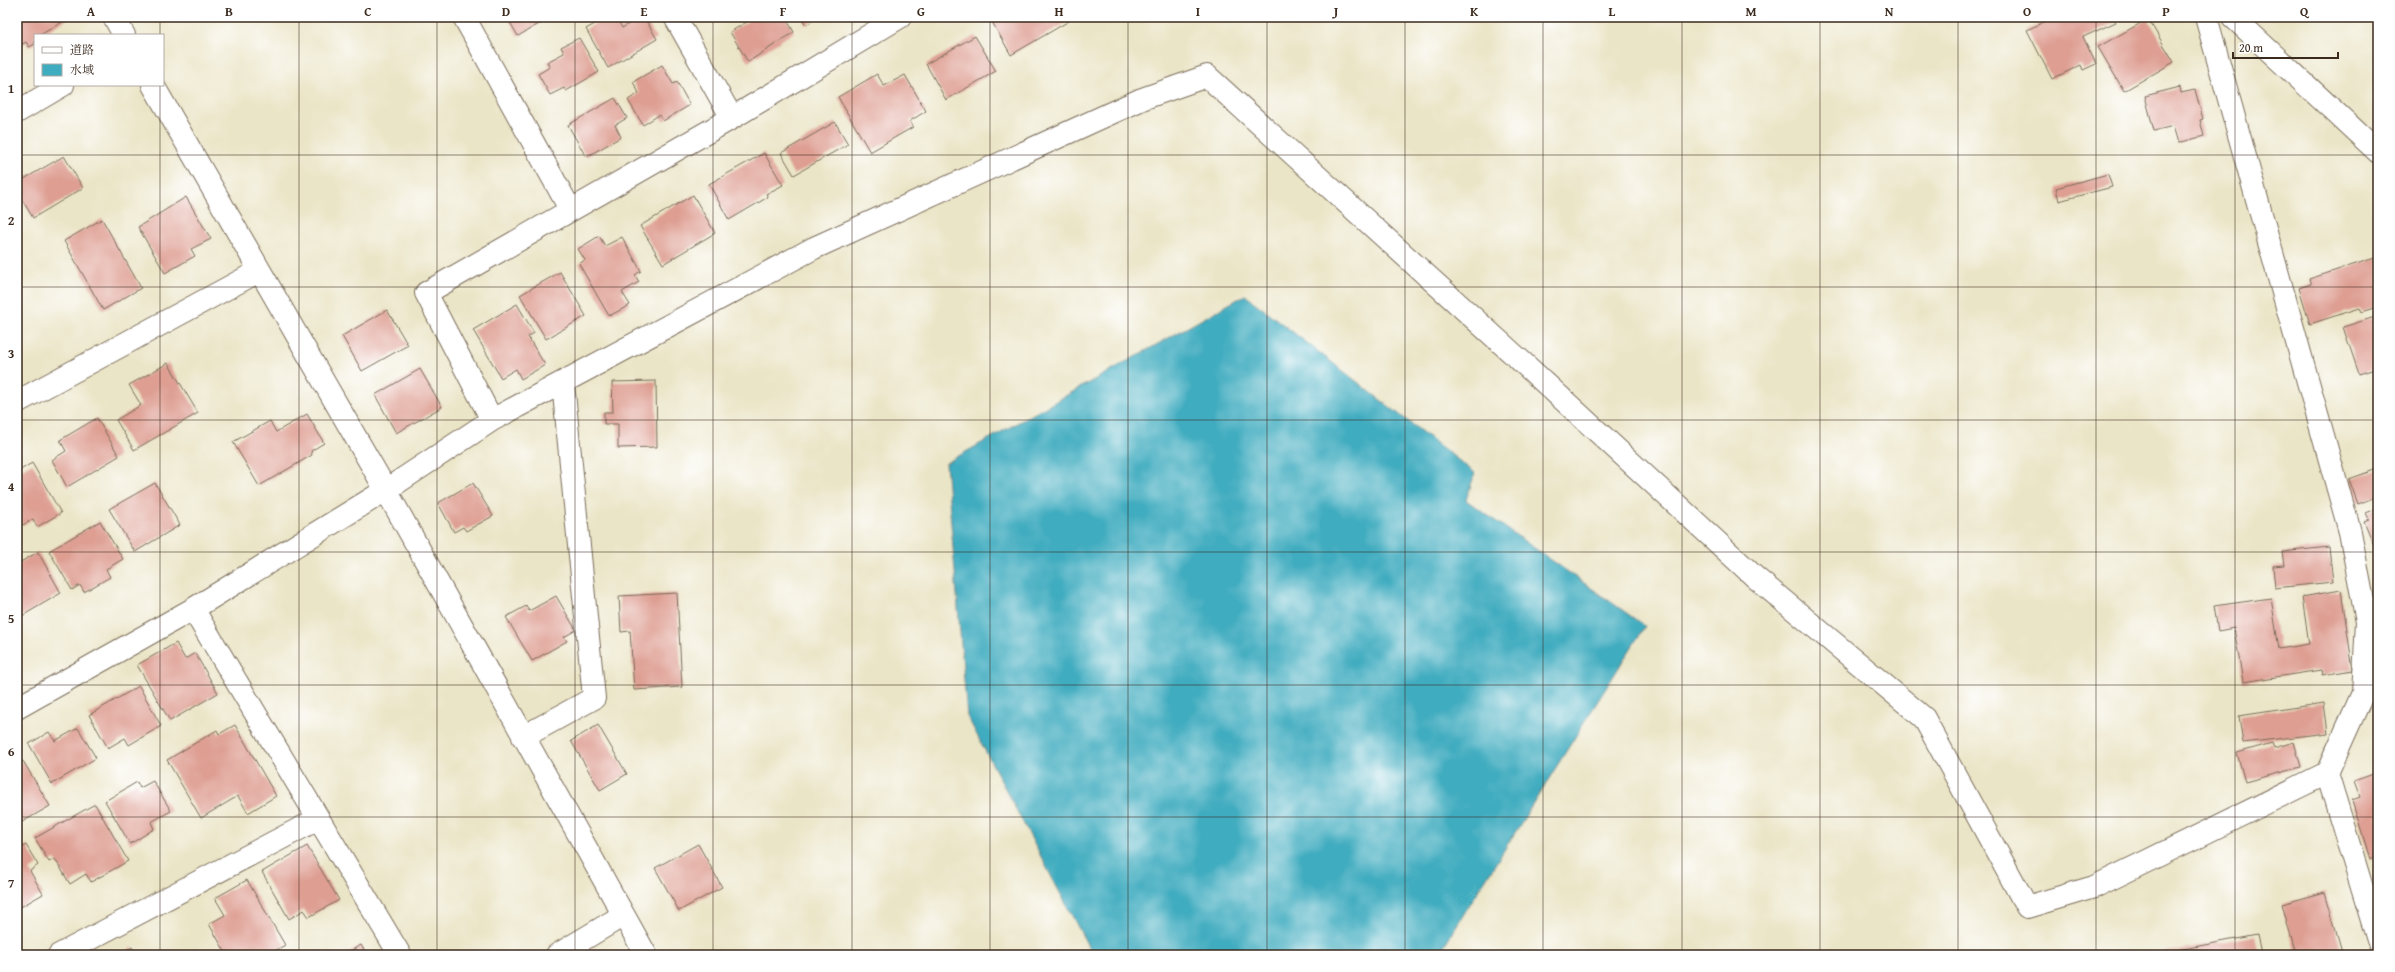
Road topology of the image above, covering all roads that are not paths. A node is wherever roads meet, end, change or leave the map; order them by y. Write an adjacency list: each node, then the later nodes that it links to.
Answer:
1 (114, 17): 7 (street)
2 (464, 17): 13 (street)
3 (675, 17): 11 (street)
4 (900, 17): 11 (street)
5 (2206, 17): 22 (street)
6 (2233, 17): 12 (street)
7 (123, 34)
8 (60, 86): 10 (street)
9 (154, 86): 14 (street)
10 (17, 112)
11 (732, 118): 13 (street)
12 (2378, 152)
13 (570, 209): 17 (street)
14 (259, 271): 16 (street); 18 (street)
15 (563, 384): 17 (street); 21 (street); 22 (street)
16 (17, 402)
17 (492, 420): 18 (street)
18 (386, 490): 19 (street); 21 (street)
19 (193, 609): 20 (street); 23 (street)
20 (17, 708)
21 (523, 737): 24 (street)
22 (2327, 774): 25 (street)
23 (318, 819): 26 (street); 27 (street)
24 (622, 916): 28 (street); 29 (street)
25 (2378, 940)
26 (59, 955)
27 (400, 955)
28 (556, 955)
29 (646, 955)

